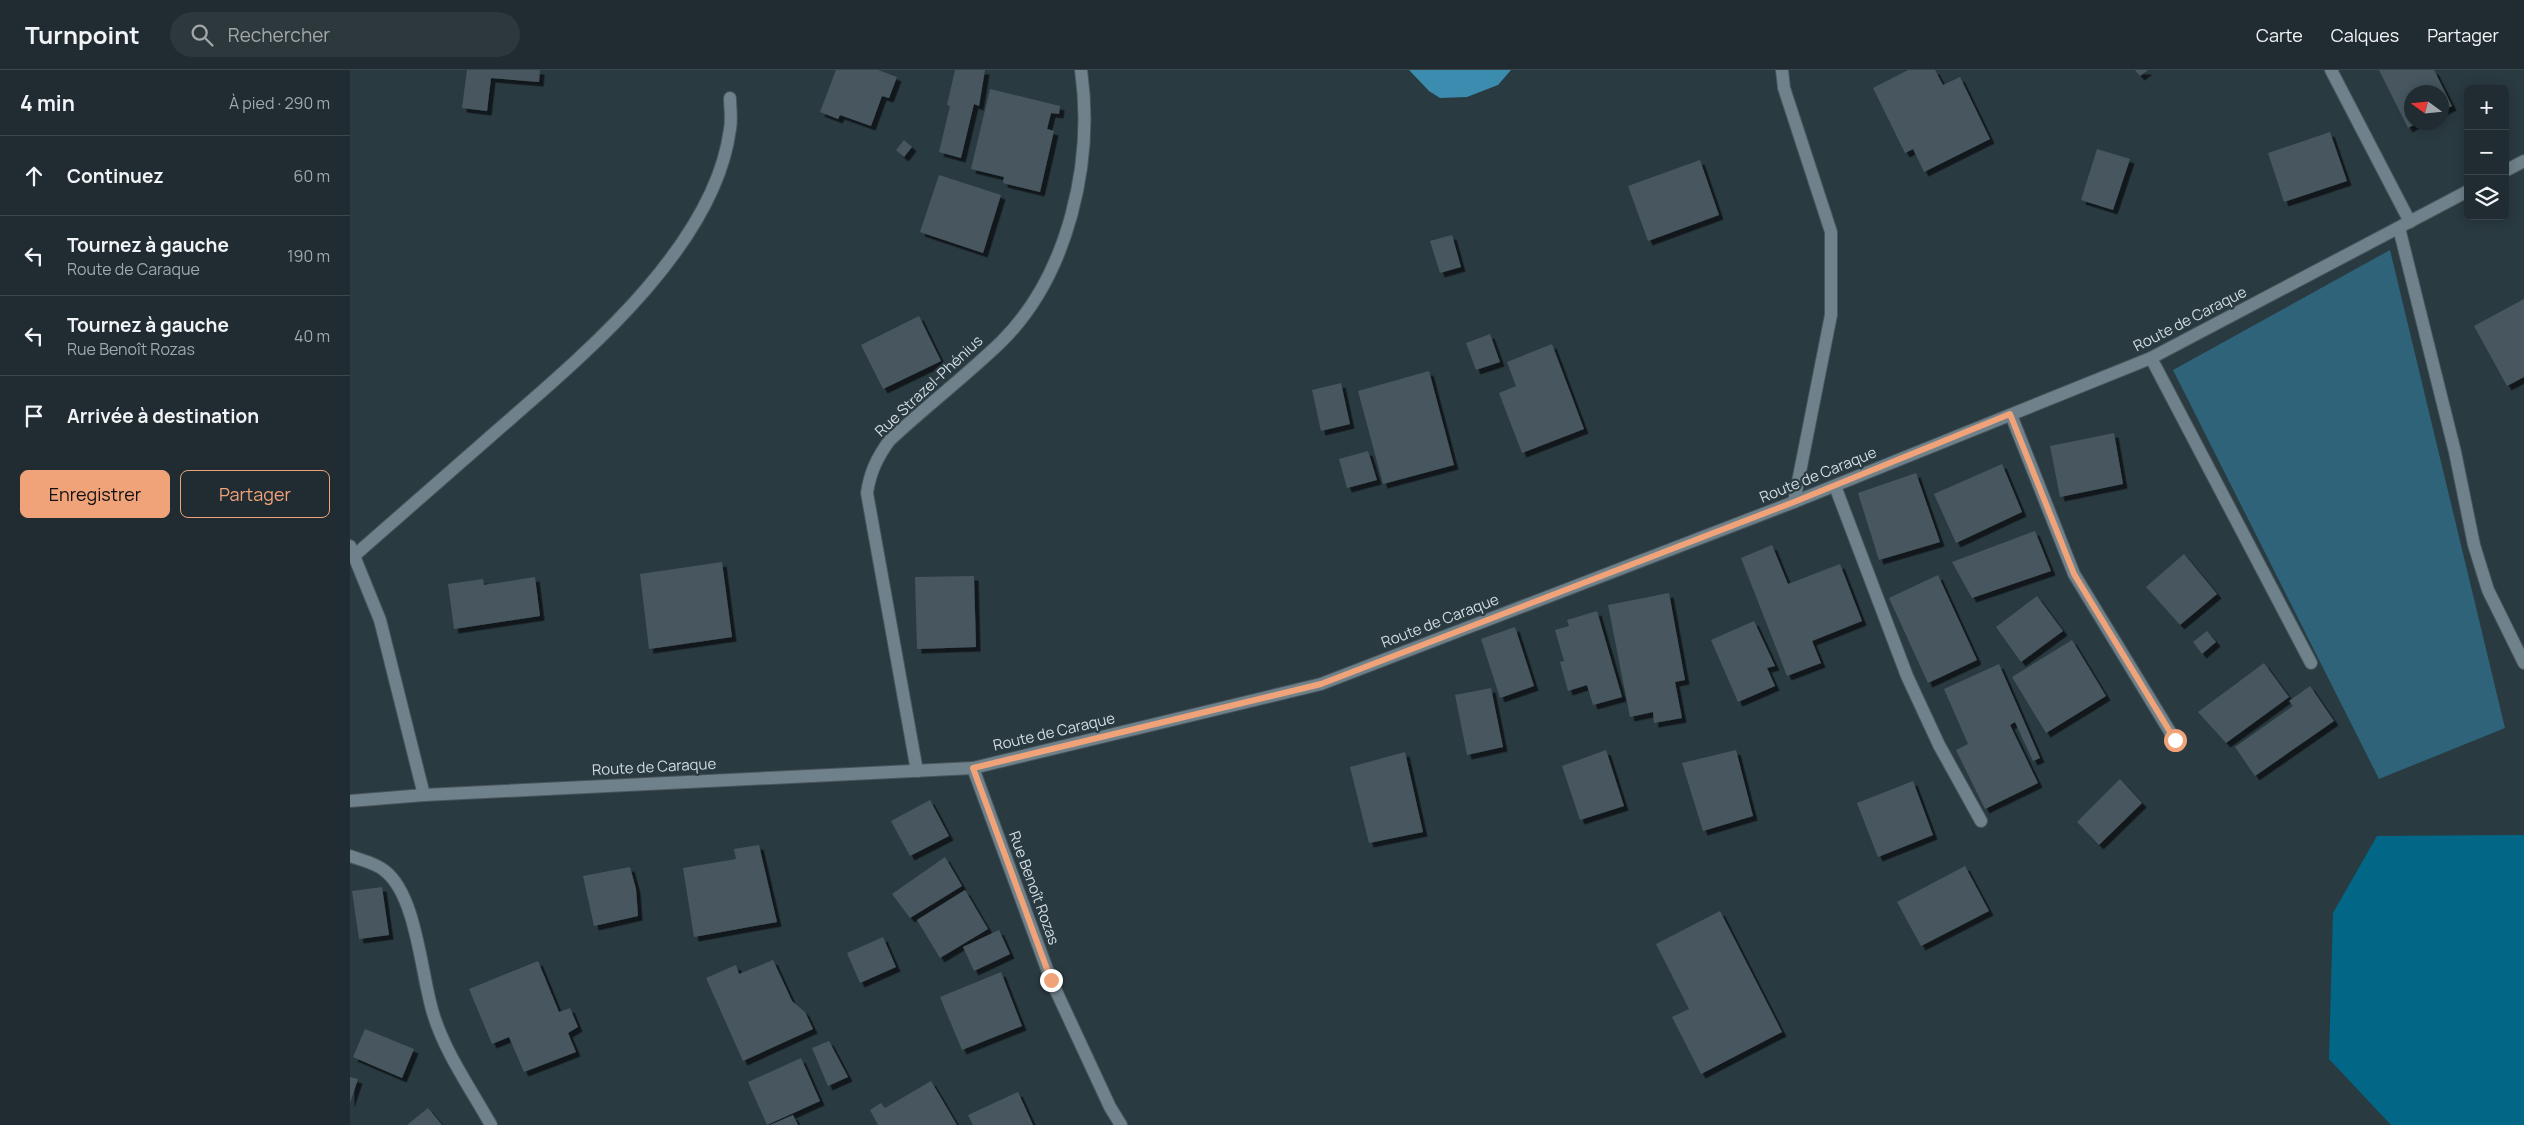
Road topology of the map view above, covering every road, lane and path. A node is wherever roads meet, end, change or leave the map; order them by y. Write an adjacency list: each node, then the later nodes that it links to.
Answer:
1 (1082, 70): 18 (street, Rue Strazel-Phénius)
2 (1782, 70): 12 (street)
3 (2331, 70): 8 (street)
4 (730, 98): 13 (street)
5 (2524, 162): 6 (street)
6 (2509, 169)
7 (2464, 193): 8 (street, Route de Caraque)
8 (2405, 225): 9 (street, Route de Caraque); 15 (street)
9 (2151, 358): 10 (street, Route de Caraque); 14 (street)
10 (2010, 414): 11 (street, Route de Caraque); 16 (street)
11 (1835, 486): 12 (street, Route de Caraque); 21 (street)
12 (1794, 502): 17 (street, Route de Caraque)
13 (352, 550): 19 (street)
14 (2311, 663)
15 (2524, 663)
16 (2175, 740)
17 (973, 768): 18 (street, Route de Caraque); 24 (street, Rue Benoît Rozas)
18 (917, 770): 19 (street, Route de Caraque)
19 (424, 795): 20 (street, Route de Caraque)
20 (350, 801)
21 (1982, 820)
22 (350, 856): 23 (street)
23 (491, 1125)
24 (1121, 1125)

